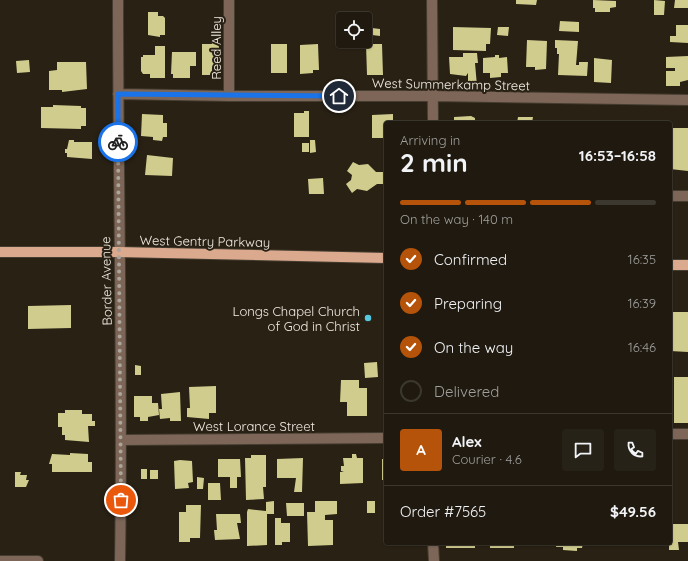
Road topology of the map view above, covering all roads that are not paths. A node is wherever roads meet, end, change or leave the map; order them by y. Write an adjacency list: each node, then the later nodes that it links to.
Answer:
1 (118, 0): 4 (street, Border Avenue)
2 (229, 0): 5 (street, Reed Alley)
3 (432, 0): 6 (street)
4 (118, 94): 5 (street, West Summerkamp Street); 12 (street, Border Avenue)
5 (229, 96): 6 (street, West Summerkamp Street)
6 (433, 96): 7 (street, West Summerkamp Street); 8 (street)
7 (688, 100)
8 (433, 121)
9 (672, 196): 10 (street)
10 (688, 196)
11 (0, 252): 12 (main road, West Gentry Parkway)
12 (118, 252): 13 (main road, West Gentry Parkway); 19 (street, Border Avenue)
13 (384, 258)
14 (672, 265): 15 (main road)
15 (688, 265)
16 (672, 434): 17 (street)
17 (688, 434)
18 (384, 438): 19 (street, West Lorance Street)
19 (122, 440): 23 (street, Border Avenue)
20 (433, 545): 24 (street)
21 (0, 560): 22 (street)
22 (38, 561)
23 (120, 561)
24 (434, 561)

